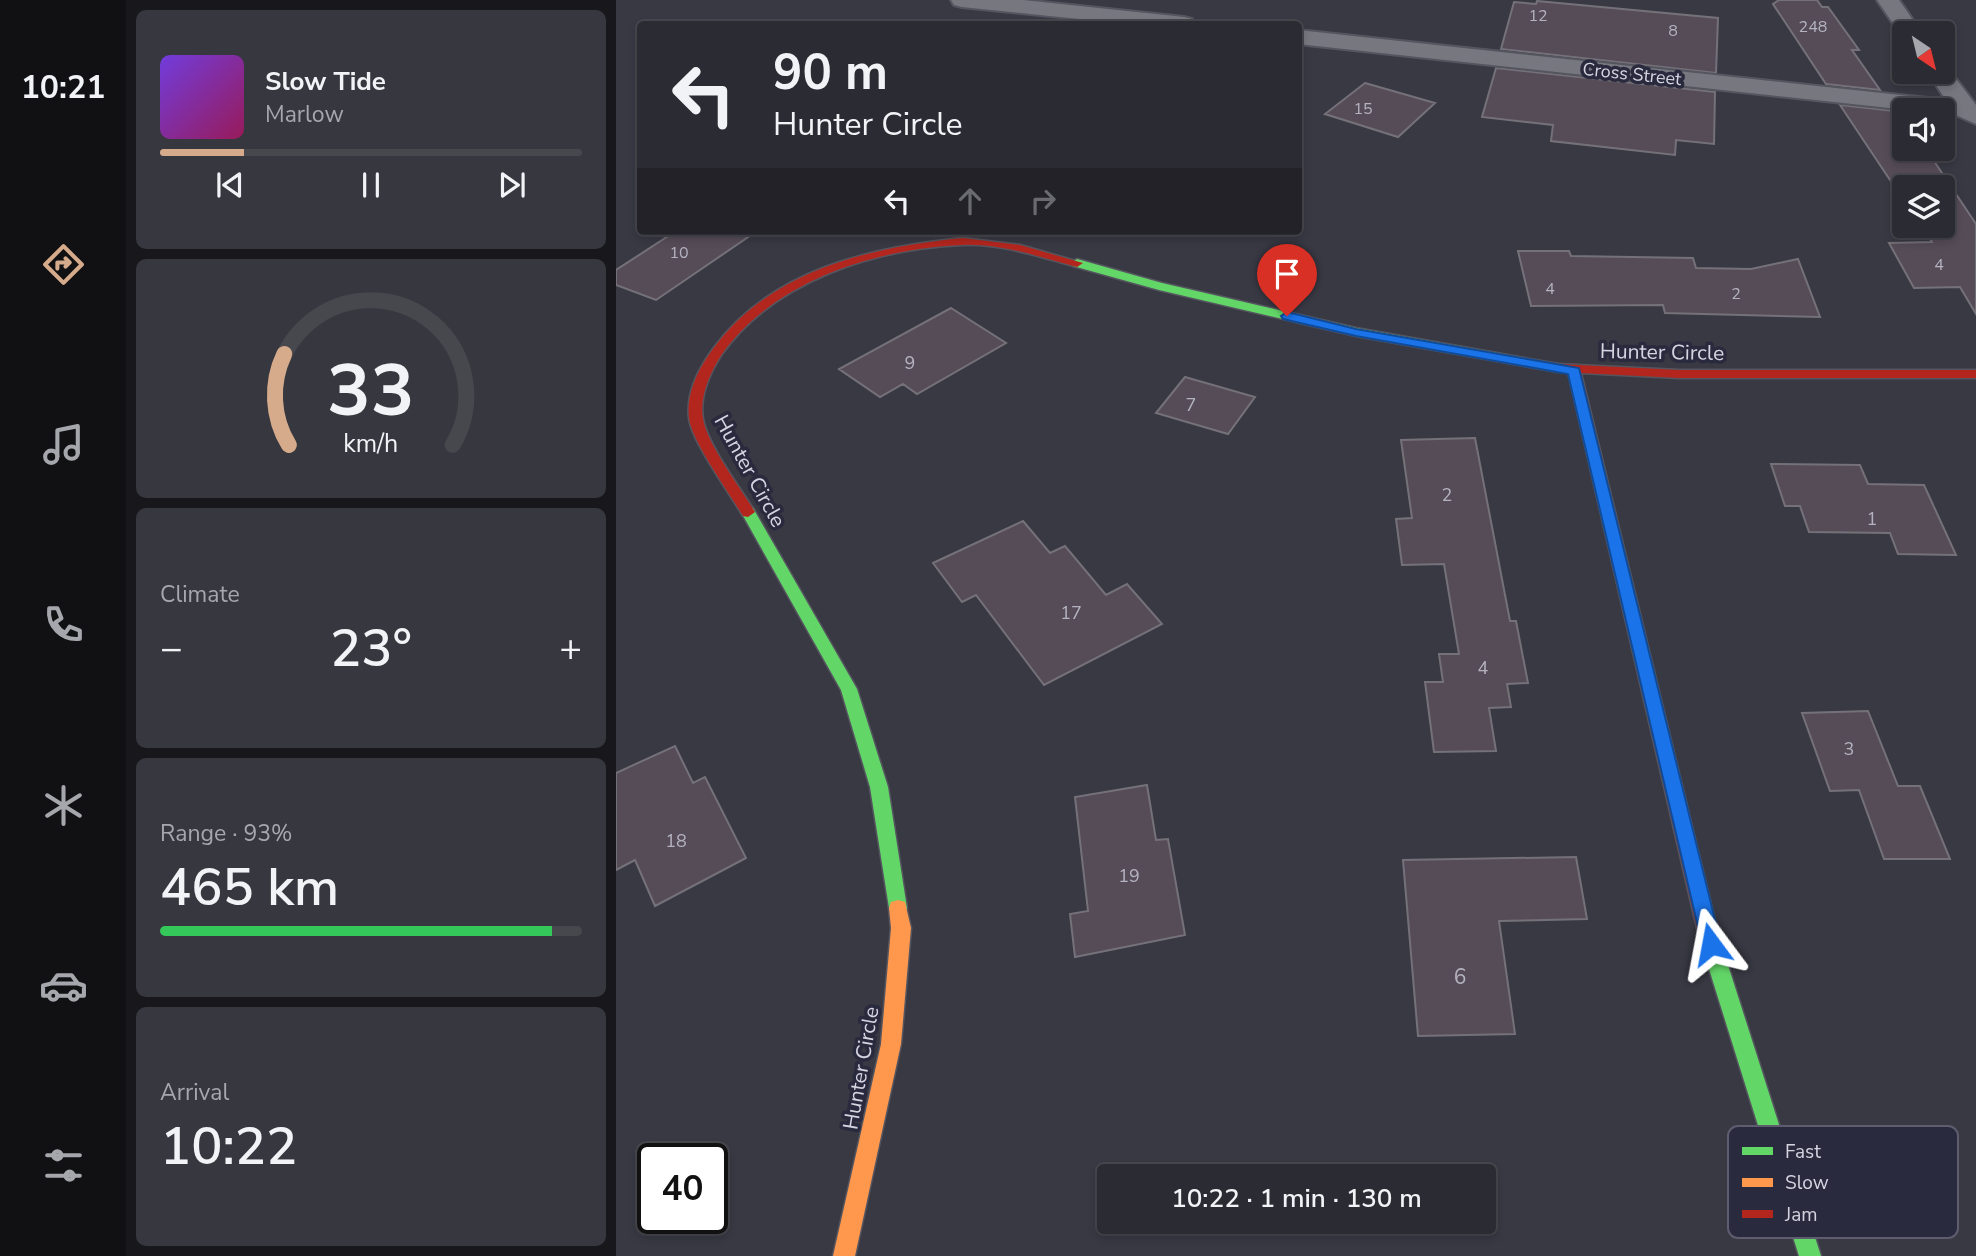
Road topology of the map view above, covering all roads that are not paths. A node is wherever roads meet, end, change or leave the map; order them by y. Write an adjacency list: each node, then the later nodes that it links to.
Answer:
1 (962, 0): 3 (street)
2 (1888, 0): 4 (street)
3 (1156, 21)
4 (1903, 21)
5 (1302, 37): 7 (street, Cross Street)
6 (1948, 84): 7 (street)
7 (1972, 116)
8 (1574, 371): 9 (street, Hunter Circle); 10 (street); 12 (street, Hunter Circle)
9 (1976, 374)
10 (1769, 1126)
11 (1804, 1238): 13 (street)
12 (844, 1256)
13 (1810, 1256)

